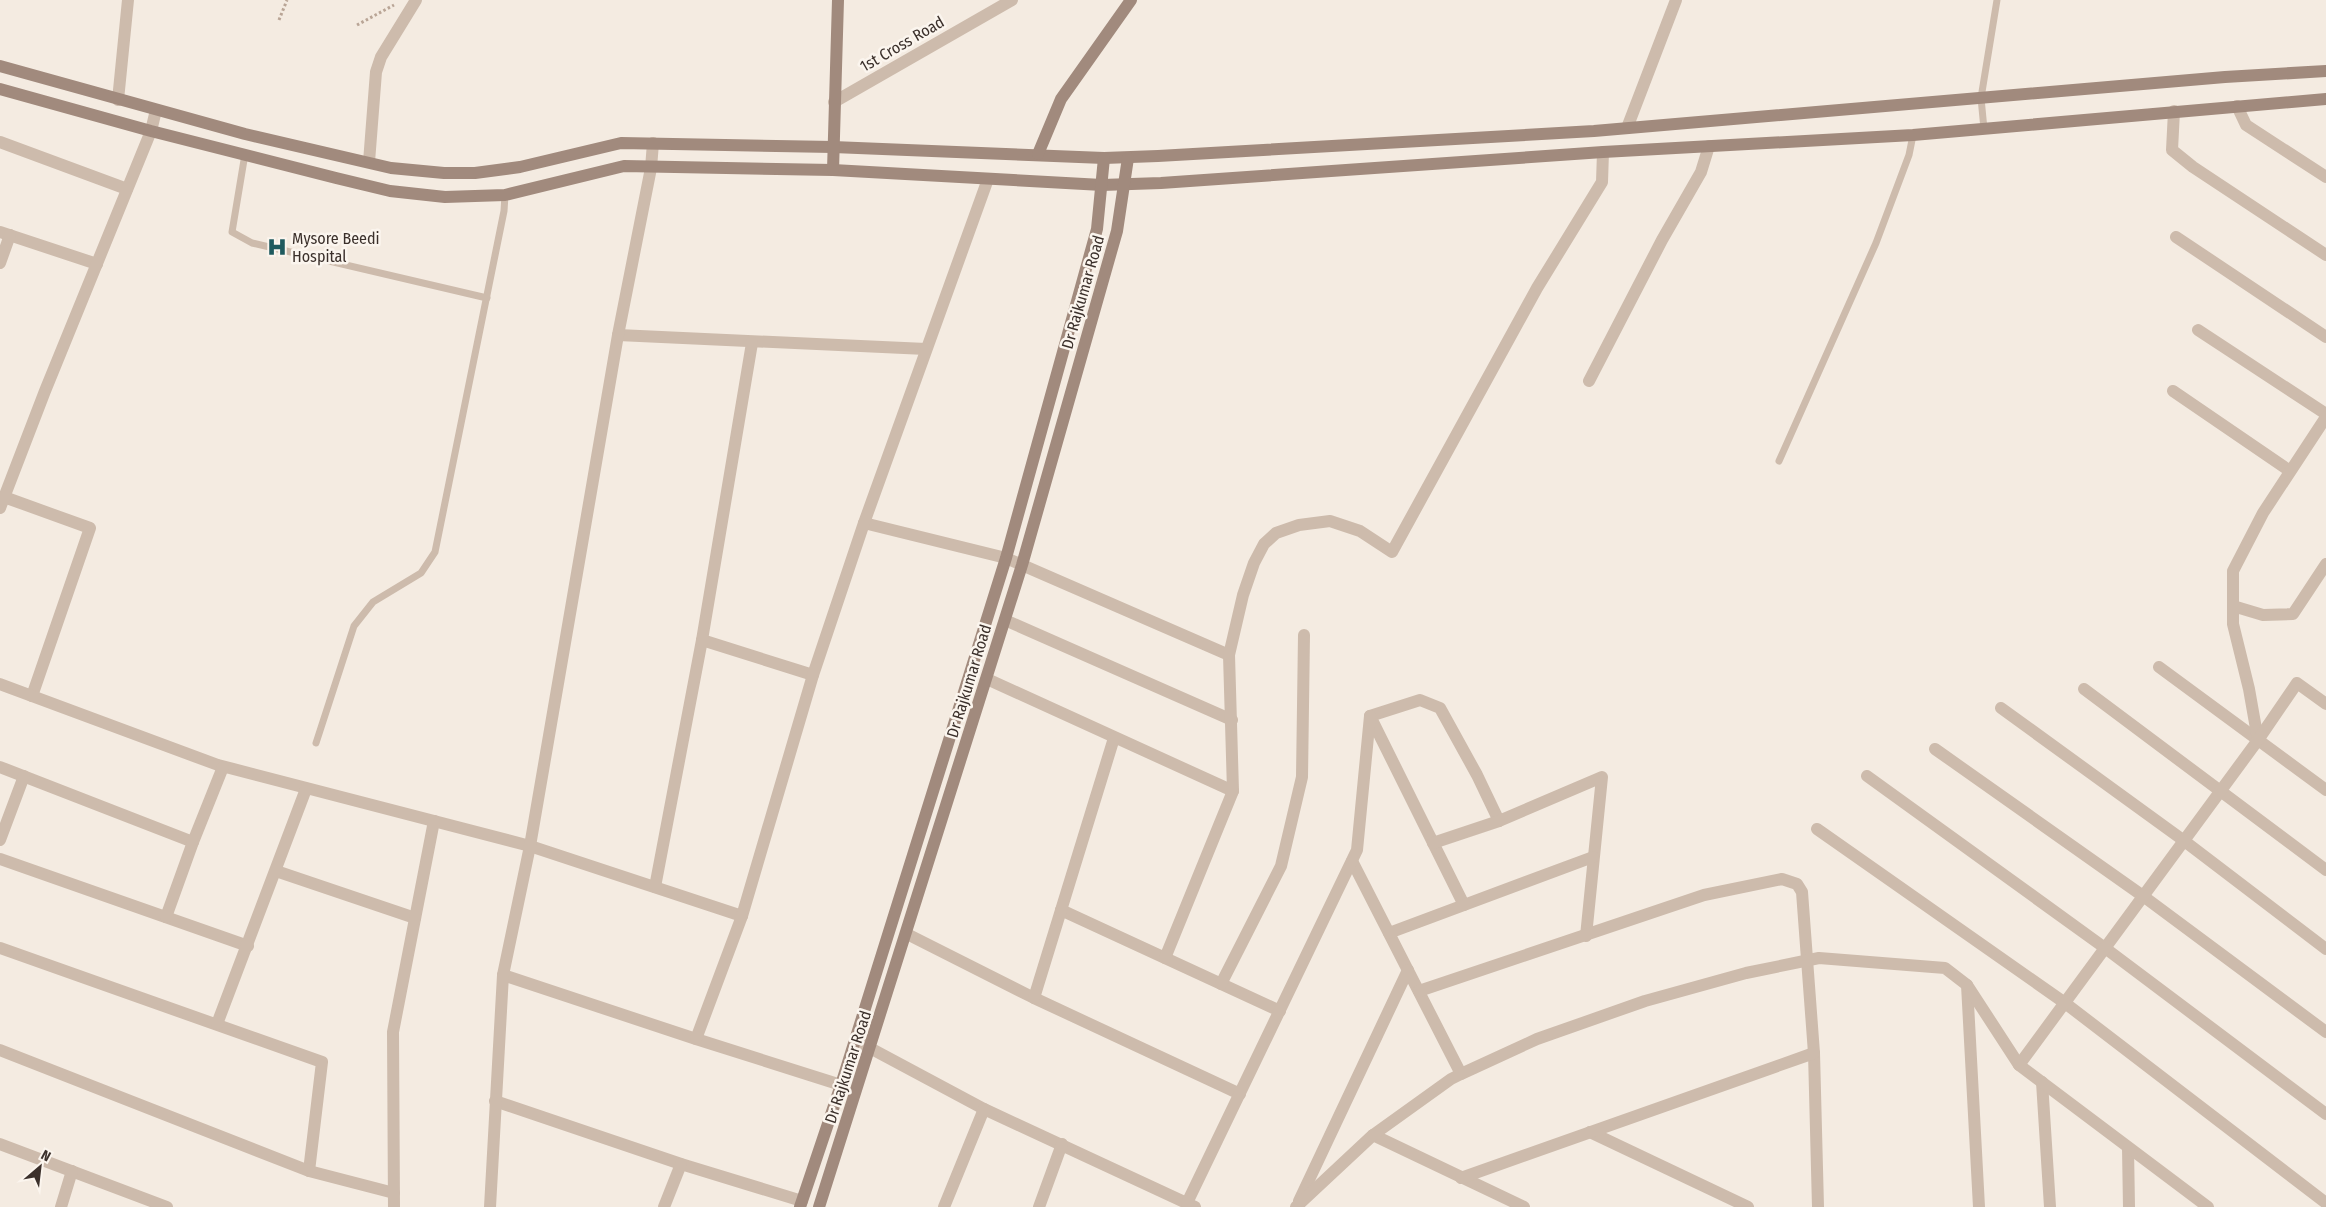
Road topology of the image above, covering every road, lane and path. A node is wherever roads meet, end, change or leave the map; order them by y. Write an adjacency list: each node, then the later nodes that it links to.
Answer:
1 (128, 0): 17 (street)
2 (287, 0): 10 (path)
3 (416, 0): 35 (street)
4 (838, 0): 18 (main road)
5 (1012, 0): 18 (street, 1st Cross Road)
6 (1131, 0): 32 (main road)
7 (1676, 0): 22 (street)
8 (1997, 0): 15 (lane)
9 (396, 4): 11 (path)
10 (279, 20)
11 (357, 25)
12 (0, 66): 17 (main road)
13 (2326, 71): 15 (main road)
14 (0, 89): 24 (main road)
15 (1981, 98): 22 (main road); 23 (lane)
16 (2326, 99): 19 (main road)
17 (118, 100): 20 (main road)
18 (834, 102): 29 (main road)
19 (2237, 106): 21 (main road); 38 (street)
20 (156, 110): 24 (street); 35 (main road)
21 (2174, 111): 23 (main road); 46 (street)
22 (1627, 128): 34 (main road)
23 (1984, 128): 25 (main road)
24 (151, 131): 31 (main road); 42 (street)
25 (1913, 135): 28 (main road); 58 (lane)
26 (0, 142): 42 (street)
27 (653, 144): 29 (main road); 35 (main road); 36 (street)
28 (1709, 146): 30 (main road); 55 (street)
29 (833, 147): 32 (main road); 37 (main road)
30 (1603, 152): 40 (main road); 69 (street)
31 (245, 154): 43 (main road); 49 (lane)
32 (1038, 154): 33 (main road)
33 (1104, 158): 34 (main road); 41 (main road, Dr Rajkumar Road)
34 (1128, 158): 40 (main road, Dr Rajkumar Road)
35 (369, 162)
36 (651, 168): 37 (main road); 43 (main road); 51 (street)
37 (832, 170): 39 (main road)
38 (2326, 177)
39 (988, 179): 41 (main road); 54 (street)
40 (1125, 184): 41 (main road); 64 (main road, Dr Rajkumar Road)
41 (1102, 185): 62 (main road, Dr Rajkumar Road)
42 (127, 189): 48 (street)
43 (505, 195): 49 (lane)
44 (5, 233): 47 (street); 48 (street)
45 (2176, 237): 52 (street)
46 (2326, 255)
47 (0, 263)
48 (97, 264): 60 (street)
49 (487, 298): 82 (lane)
50 (2198, 330): 57 (street)
51 (618, 336): 53 (street); 99 (street)
52 (2326, 337)
53 (752, 343): 54 (street); 68 (street)
54 (926, 350): 61 (street)
55 (1589, 382)
56 (2173, 391): 59 (street)
57 (2326, 415): 59 (street)
58 (1779, 461)
59 (2290, 471): 65 (street)
60 (2, 503): 75 (street)
61 (864, 523): 62 (street); 71 (street)
62 (1006, 558): 64 (street); 132 (main road, Dr Rajkumar Road)
63 (2326, 564): 65 (street)
64 (1022, 565): 66 (main road, Dr Rajkumar Road); 69 (street)
65 (2233, 606): 81 (street)
66 (1005, 620): 72 (main road, Dr Rajkumar Road); 79 (street)
67 (1304, 635): 123 (street)
68 (702, 640): 71 (street); 105 (street)
69 (1230, 655): 79 (street)
70 (2158, 667): 81 (street)
71 (813, 675): 109 (street)
72 (987, 679): 80 (street); 112 (main road, Dr Rajkumar Road)
73 (0, 684): 75 (street)
74 (2084, 689): 91 (street)
75 (32, 696): 85 (street)
76 (2326, 704): 81 (street)
77 (2001, 708): 96 (street)
78 (1370, 716): 93 (street); 98 (street); 102 (street)
79 (1232, 720): 90 (street)
80 (1114, 738): 90 (street); 108 (street)
81 (2258, 740): 89 (street); 91 (street)
82 (316, 743)
83 (1935, 749): 106 (street)
84 (0, 767): 86 (street)
85 (223, 767): 88 (street); 97 (street)
86 (24, 776): 95 (street); 97 (street)
87 (1867, 776): 117 (street)
88 (306, 789): 92 (street); 104 (street)
89 (2326, 790)
90 (1233, 791): 119 (street)
91 (2219, 791): 96 (street); 103 (street)
92 (434, 821): 99 (street); 111 (street)
93 (1498, 821): 98 (street); 100 (street)
94 (1818, 829): 127 (street)
95 (0, 840)
96 (2183, 840): 106 (street); 118 (street)
97 (193, 842): 110 (street)
98 (1433, 843): 107 (street)
99 (530, 846): 105 (street); 122 (street)
100 (1593, 857): 107 (street); 114 (street)
101 (0, 859): 110 (street)
102 (1352, 861): 113 (street); 128 (street)
103 (2326, 870)
104 (276, 871): 111 (street); 115 (street)
105 (655, 888): 109 (street)
106 (2142, 896): 117 (street); 130 (street)
107 (1464, 906): 113 (street)
108 (1061, 910): 119 (street); 126 (street)
109 (742, 916): 131 (street)
110 (166, 917): 115 (street)
111 (415, 918): 153 (street)
112 (907, 934): 126 (street); 133 (main road, Dr Rajkumar Road)
113 (1389, 934): 121 (street)
114 (1586, 936): 120 (street); 125 (street)
115 (248, 946): 129 (street)
116 (0, 948): 129 (street)
117 (2105, 948): 127 (street); 143 (street)
118 (2326, 949)
119 (1165, 958): 123 (street)
120 (1809, 960): 124 (street); 135 (street); 137 (street)
121 (1408, 970): 125 (street); 167 (street)
122 (503, 975): 131 (street); 141 (street)
123 (1221, 984): 128 (street)
124 (1967, 985): 136 (street); 171 (street)
125 (1419, 991): 137 (street)
126 (1034, 998): 140 (street)
127 (2065, 1003): 136 (street); 154 (street)
128 (1280, 1011): 140 (street)
129 (217, 1024): 151 (street)
130 (2326, 1032)
131 (696, 1039): 139 (street)
132 (856, 1040): 133 (street); 139 (main road, Dr Rajkumar Road)
133 (871, 1048): 142 (street); 164 (main road, Dr Rajkumar Road)
134 (0, 1050): 151 (street)
135 (1814, 1053): 144 (street); 170 (street)
136 (2020, 1065): 138 (street)
137 (1461, 1074): 145 (street)
138 (2042, 1082): 148 (street); 172 (street)
139 (841, 1085): 156 (main road, Dr Rajkumar Road)
140 (1240, 1094): 157 (street)
141 (495, 1101): 149 (street); 162 (street)
142 (984, 1109): 147 (street); 165 (street)
143 (2326, 1114)
144 (1590, 1132): 152 (street); 169 (street)
145 (1373, 1135): 152 (street); 167 (street)
146 (0, 1144): 150 (street)
147 (1062, 1144): 157 (street); 166 (street)
148 (2128, 1148): 158 (street); 173 (street)
149 (681, 1164): 156 (street); 163 (street)
150 (72, 1171): 155 (street); 159 (street)
151 (310, 1171): 153 (street)
152 (1461, 1178): 168 (street)
153 (394, 1193): 161 (street)
154 (2326, 1202)
155 (149, 1204): 160 (street)
156 (801, 1204)
157 (1191, 1205)
158 (2204, 1205)
159 (62, 1207)
160 (167, 1207)
161 (394, 1207)
162 (490, 1207)
163 (664, 1207)
164 (819, 1207)
165 (944, 1207)
166 (1039, 1207)
167 (1296, 1207)
168 (1524, 1207)
169 (1748, 1207)
170 (1818, 1207)
171 (1979, 1207)
172 (2050, 1207)
173 (2129, 1207)

